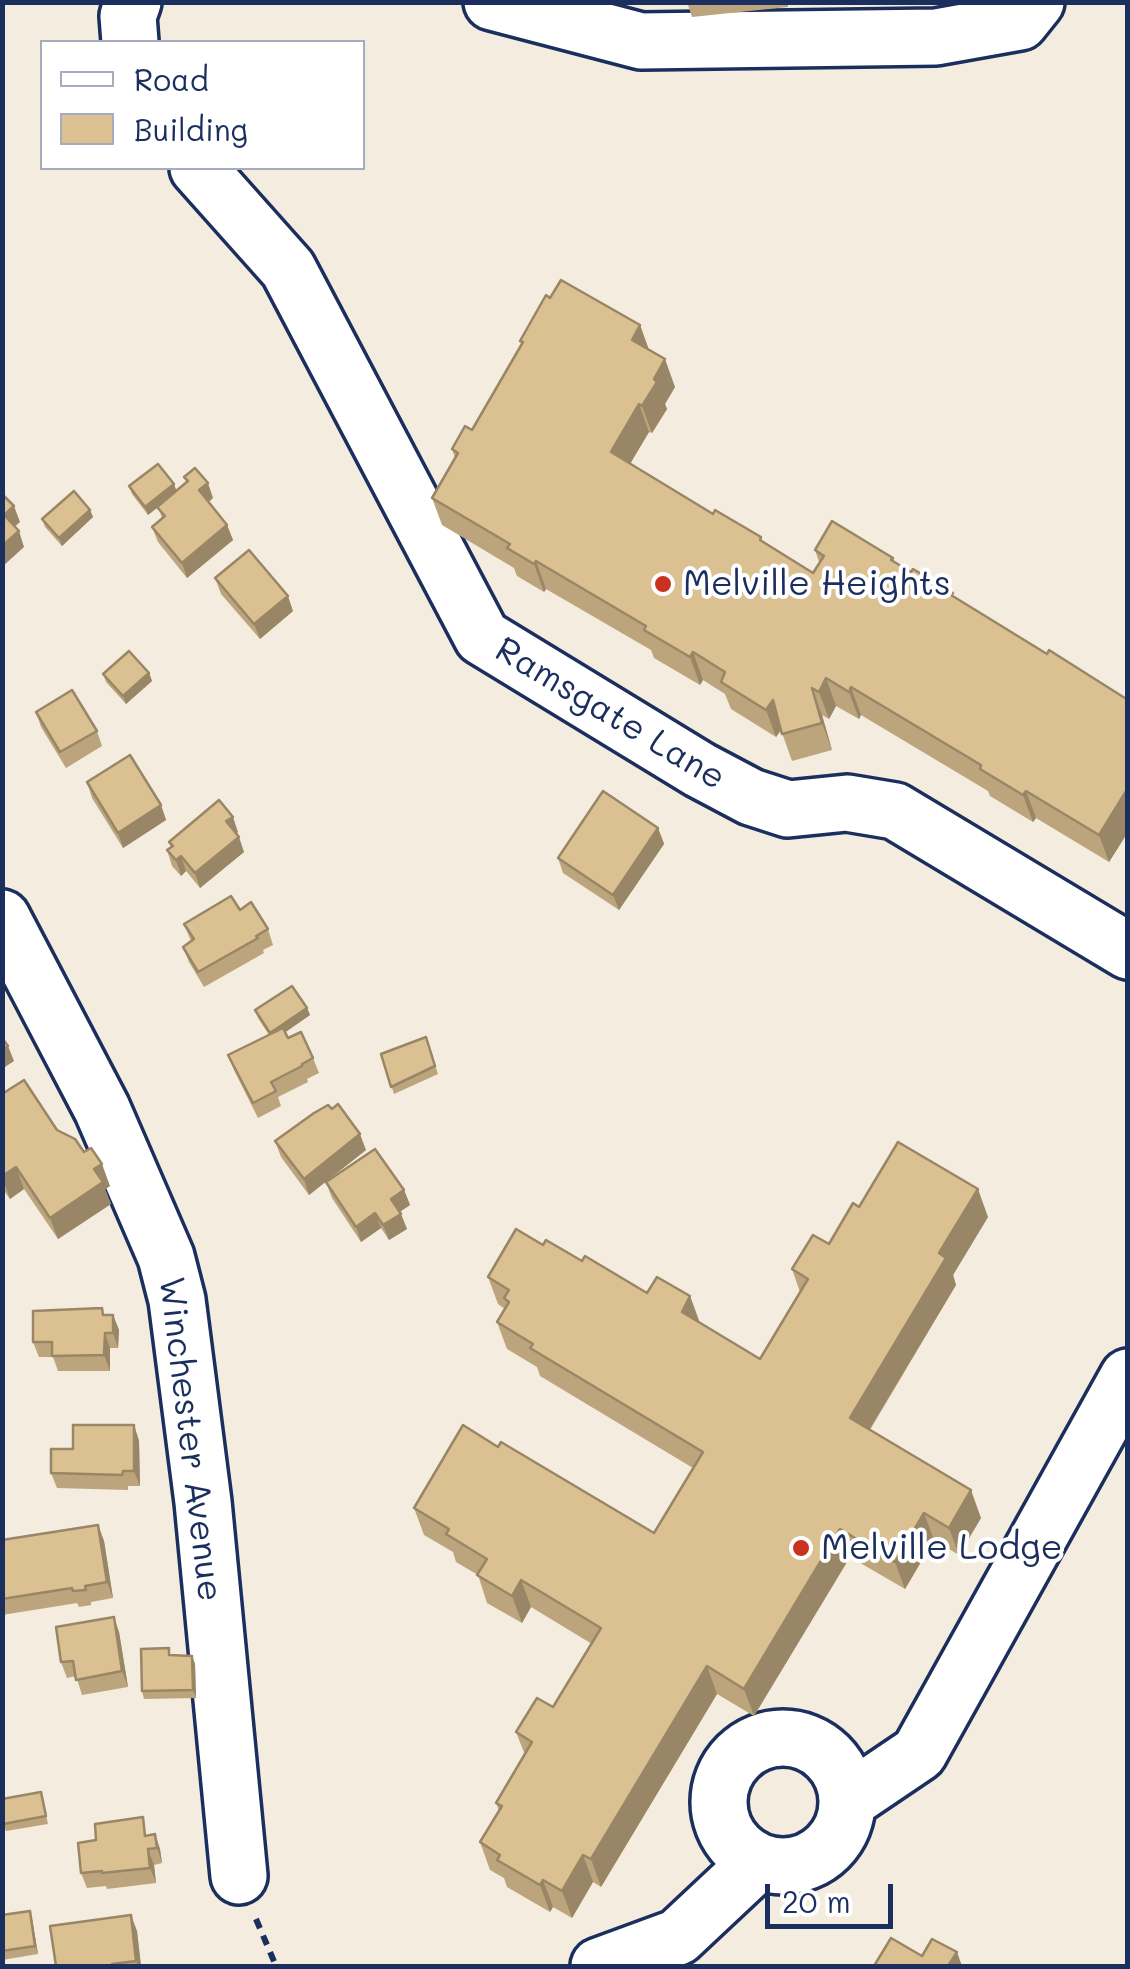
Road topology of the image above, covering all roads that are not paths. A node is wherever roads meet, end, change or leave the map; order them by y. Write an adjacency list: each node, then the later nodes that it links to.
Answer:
1 (133, 2): 4 (street)
2 (492, 2): 3 (street)
3 (1036, 2)
4 (130, 40)
5 (200, 170): 7 (street, Ramsgate Lane)
6 (2, 918): 11 (street, Winchester Avenue)
7 (1128, 951)
8 (1128, 1376): 9 (street)
9 (848, 1801): 10 (street); 10 (street)
10 (758, 1862): 12 (street)
11 (239, 1876)
12 (599, 1966)

